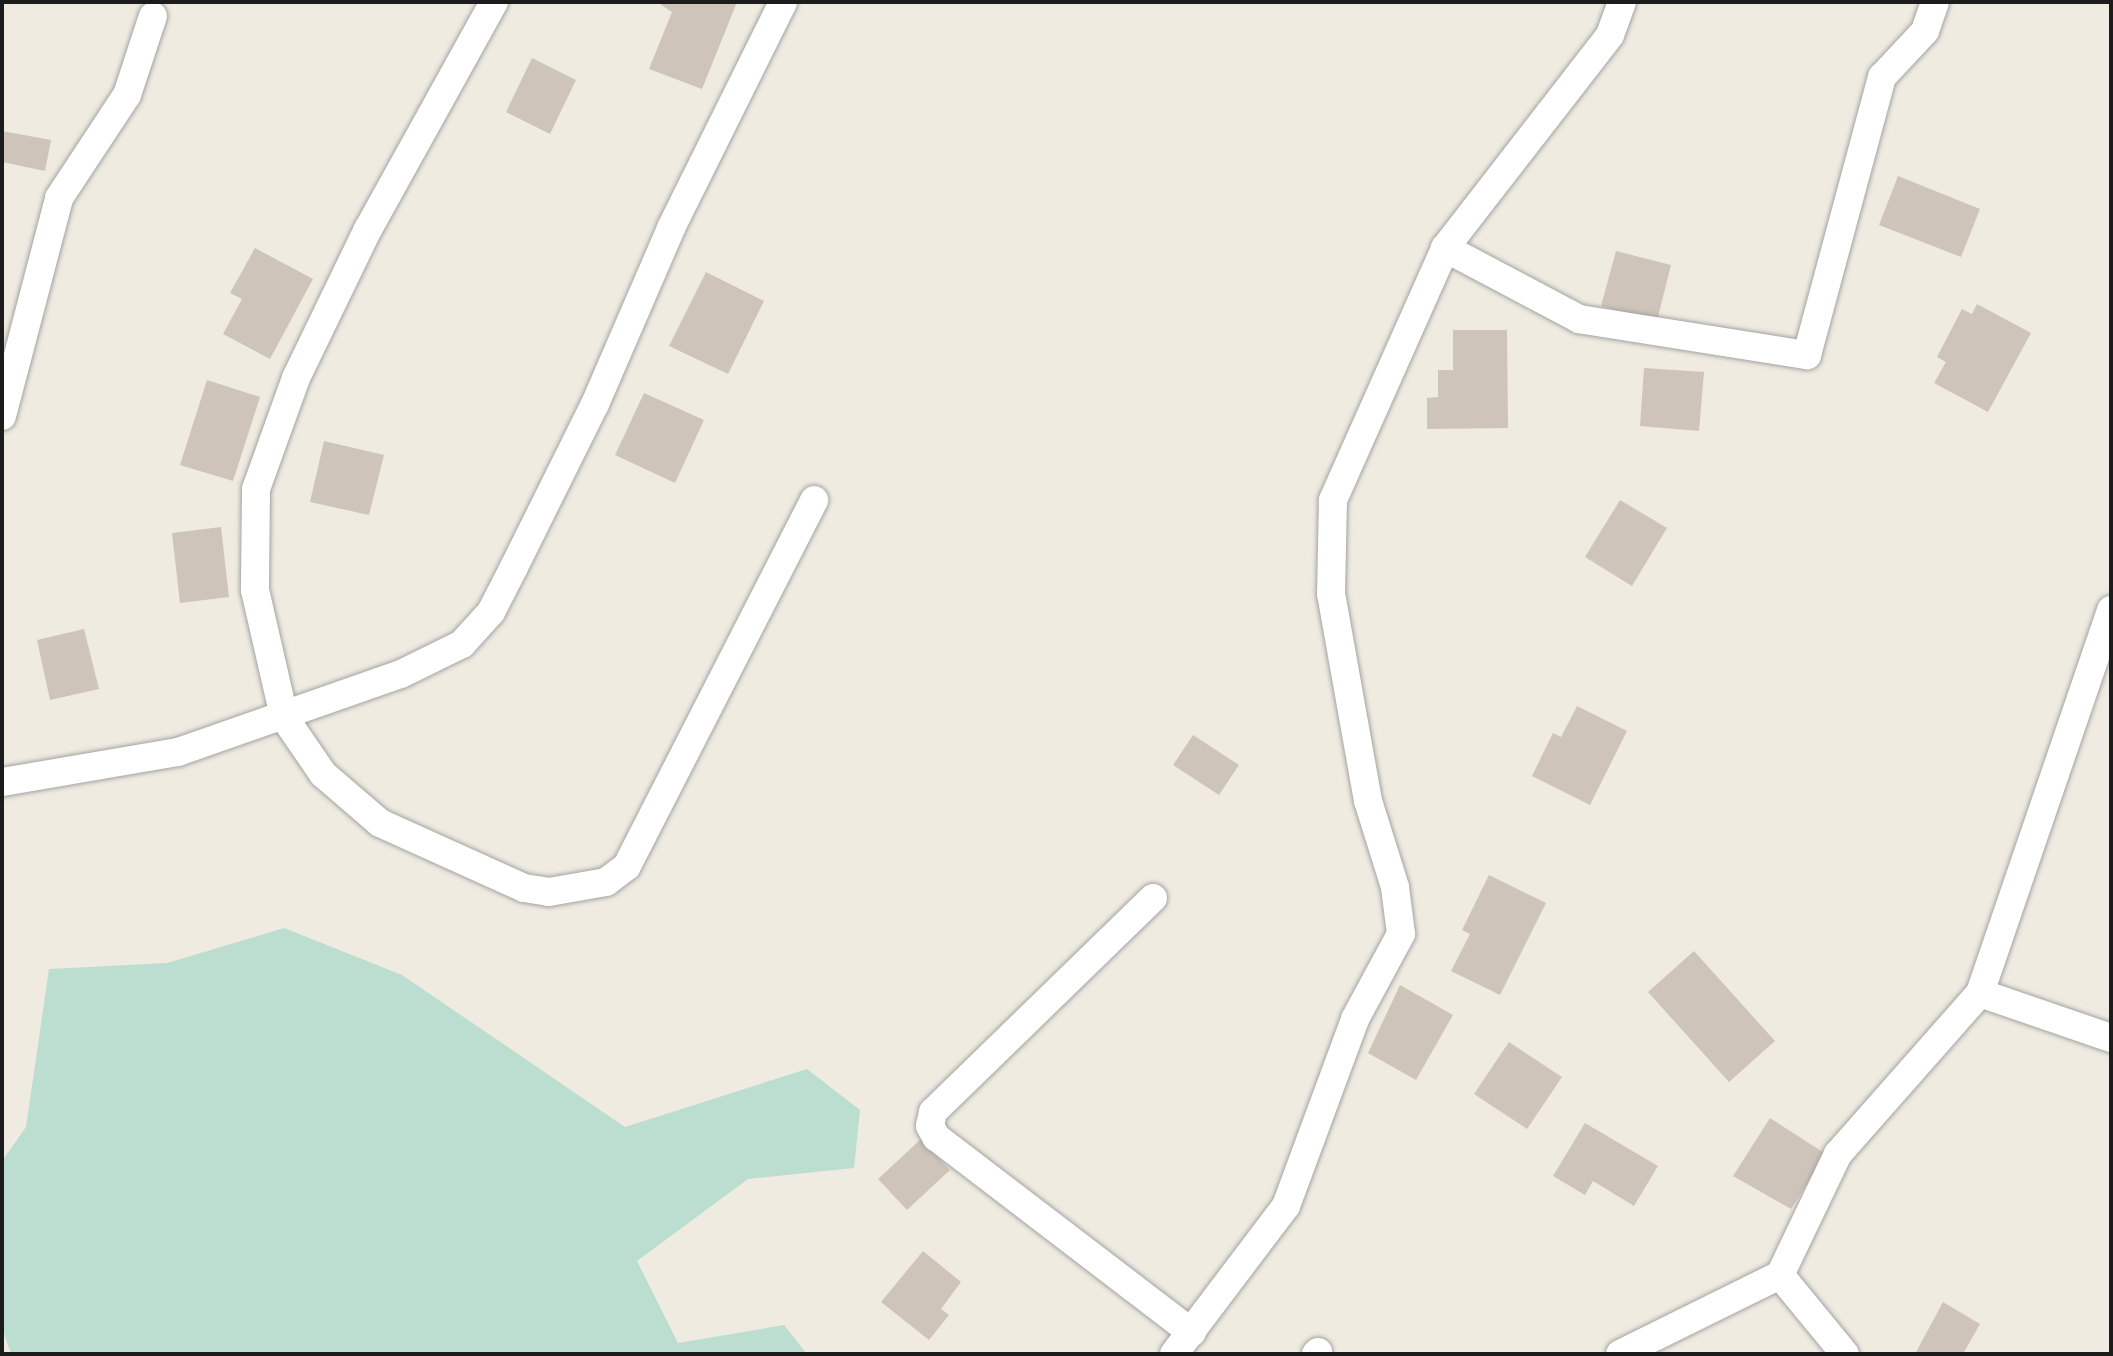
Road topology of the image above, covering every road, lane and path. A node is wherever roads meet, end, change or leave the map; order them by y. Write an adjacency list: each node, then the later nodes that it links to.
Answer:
1 (494, 2): 10 (street)
2 (783, 2): 10 (street)
3 (1622, 2): 6 (street)
4 (1935, 2): 6 (street)
5 (153, 16): 7 (street)
6 (1445, 248): 16 (street)
7 (2, 416)
8 (814, 500): 10 (street)
9 (2111, 610): 13 (street)
10 (284, 717): 11 (street)
11 (2, 782)
12 (1153, 898): 16 (street)
13 (1980, 993): 14 (street); 15 (street)
14 (2111, 1038)
15 (1780, 1275): 17 (street); 18 (street)
16 (1183, 1344)
17 (1620, 1354)
18 (1845, 1354)

